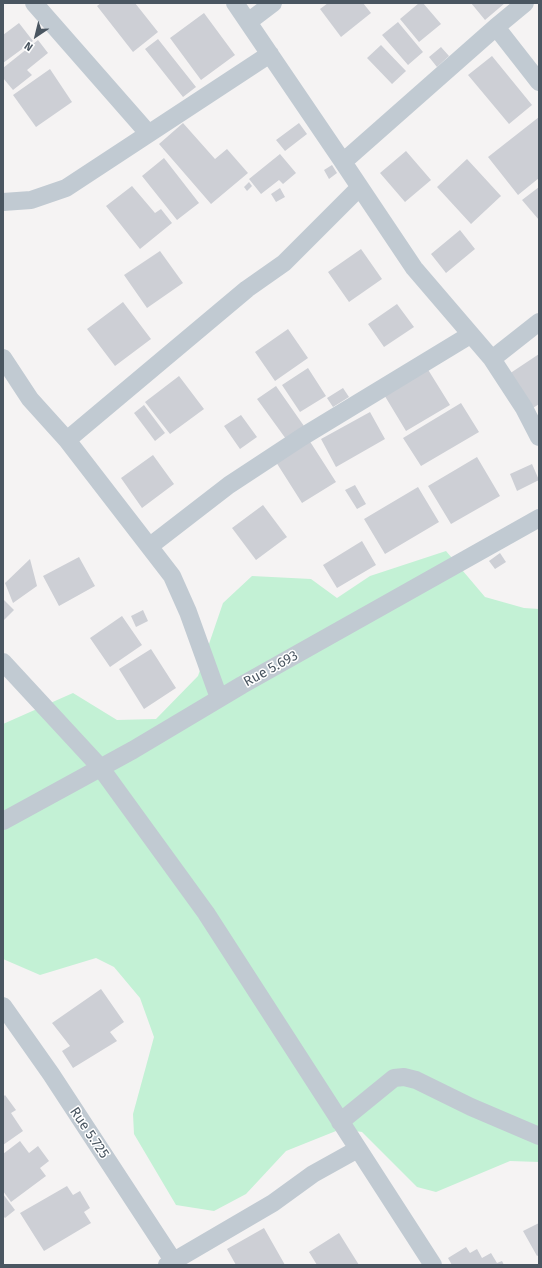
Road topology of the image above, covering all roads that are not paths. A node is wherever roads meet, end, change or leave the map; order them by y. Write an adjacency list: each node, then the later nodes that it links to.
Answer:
1 (34, 3): 9 (street)
2 (235, 3): 5 (street)
3 (273, 3): 5 (street)
4 (526, 3): 6 (street)
5 (248, 22): 7 (street)
6 (496, 26): 8 (street); 10 (street)
7 (270, 54): 9 (street); 10 (street)
8 (539, 82)
9 (148, 134): 12 (street)
10 (343, 162): 11 (street)
11 (360, 187): 14 (street); 18 (street)
12 (3, 202)
13 (539, 322): 16 (street)
14 (470, 335): 16 (street); 20 (street)
15 (3, 358): 18 (street)
16 (492, 359): 17 (street)
17 (539, 437)
18 (67, 440): 20 (street)
19 (539, 518): 22 (street, Rue 5.693)
20 (150, 546): 22 (street)
21 (3, 662): 23 (street)
22 (219, 698): 23 (street, Rue 5.693)
23 (100, 767): 24 (street, Rue 5.693); 26 (street)
24 (3, 821)
25 (3, 1006): 29 (street, Rue 5.725)
26 (340, 1122): 27 (street); 28 (street)
27 (539, 1136)
28 (358, 1149): 29 (street); 30 (street)
29 (172, 1264)
30 (433, 1265)

